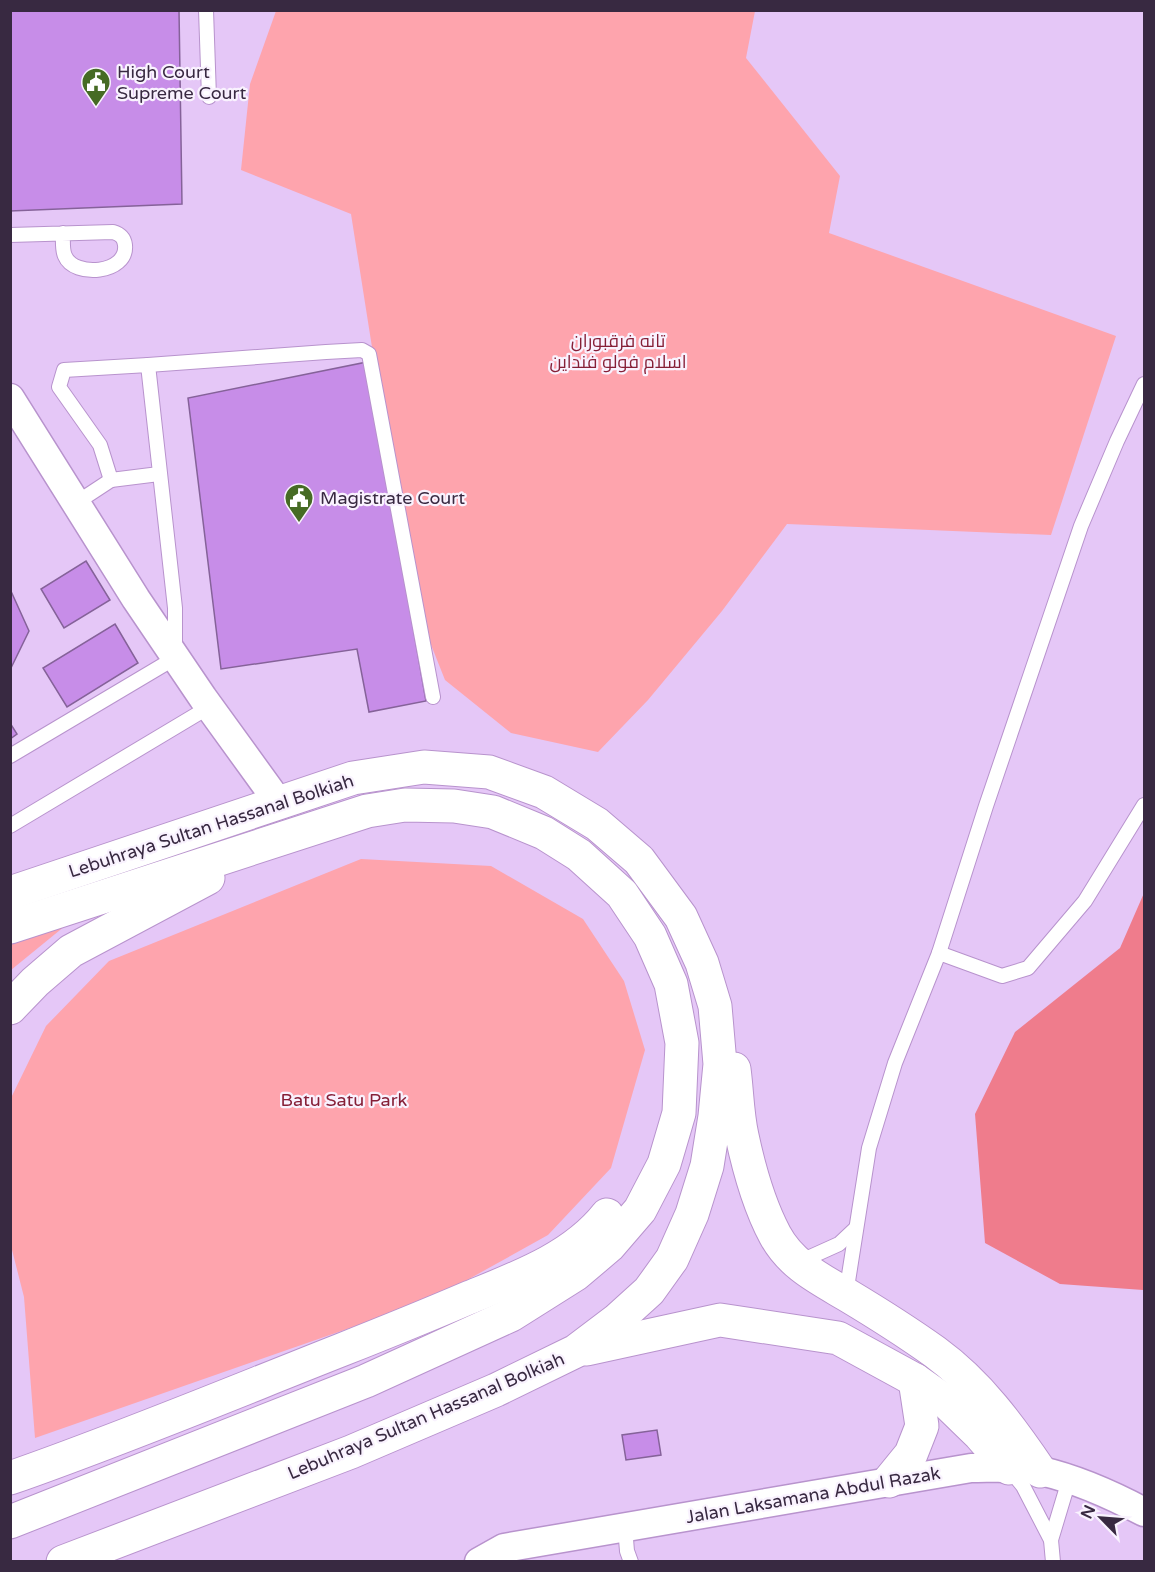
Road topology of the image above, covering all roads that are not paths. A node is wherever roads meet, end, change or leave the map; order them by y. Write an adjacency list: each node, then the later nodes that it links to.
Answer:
1 (206, 10): 2 (lane)
2 (208, 97)
3 (63, 233): 3 (lane); 4 (lane)
4 (10, 235)
5 (148, 364): 8 (lane); 9 (lane); 12 (lane)
6 (1144, 384): 21 (lane)
7 (10, 398): 10 (street)
8 (159, 474): 9 (lane); 11 (lane)
9 (111, 480): 10 (lane)
10 (76, 503): 11 (street)
11 (175, 658): 13 (street); 14 (lane)
12 (433, 697)
13 (209, 707): 15 (street); 17 (lane)
14 (10, 756)
15 (279, 803): 19 (highway, Lebuhraya Sultan Hassanal Bolkiah); 22 (highway, Lebuhraya Sultan Hassanal Bolkiah)
16 (1144, 805): 21 (lane)
17 (10, 826)
18 (292, 834): 20 (highway, Lebuhraya Sultan Hassanal Bolkiah); 23 (highway); 24 (highway, Lebuhraya Sultan Hassanal Bolkiah)
19 (10, 893)
20 (10, 927)
21 (939, 953): 25 (lane)
22 (715, 1006): 26 (highway); 28 (highway, Lebuhraya Sultan Hassanal Bolkiah)
23 (10, 1008)
24 (679, 1113): 31 (highway); 34 (highway, Lebuhraya Sultan Hassanal Bolkiah)
25 (856, 1228): 26 (lane); 27 (lane)
26 (796, 1263): 27 (highway)
27 (846, 1294): 30 (highway)
28 (576, 1352): 29 (highway); 37 (highway, Lebuhraya Sultan Hassanal Bolkiah)
29 (915, 1380): 30 (highway); 32 (highway)
30 (1039, 1473): 32 (street, Jalan Laksamana Abdul Razak); 33 (street, Jalan Laksamana Abdul Razak); 36 (lane); 36 (lane)
31 (10, 1478)
32 (889, 1481): 35 (street, Jalan Laksamana Abdul Razak)
33 (1144, 1512)
34 (10, 1522)
35 (625, 1527): 38 (street, Jalan Laksamana Abdul Razak); 39 (lane)
36 (1051, 1540): 40 (lane)
37 (63, 1562)
38 (479, 1562)
39 (631, 1562)
40 (1053, 1562)

